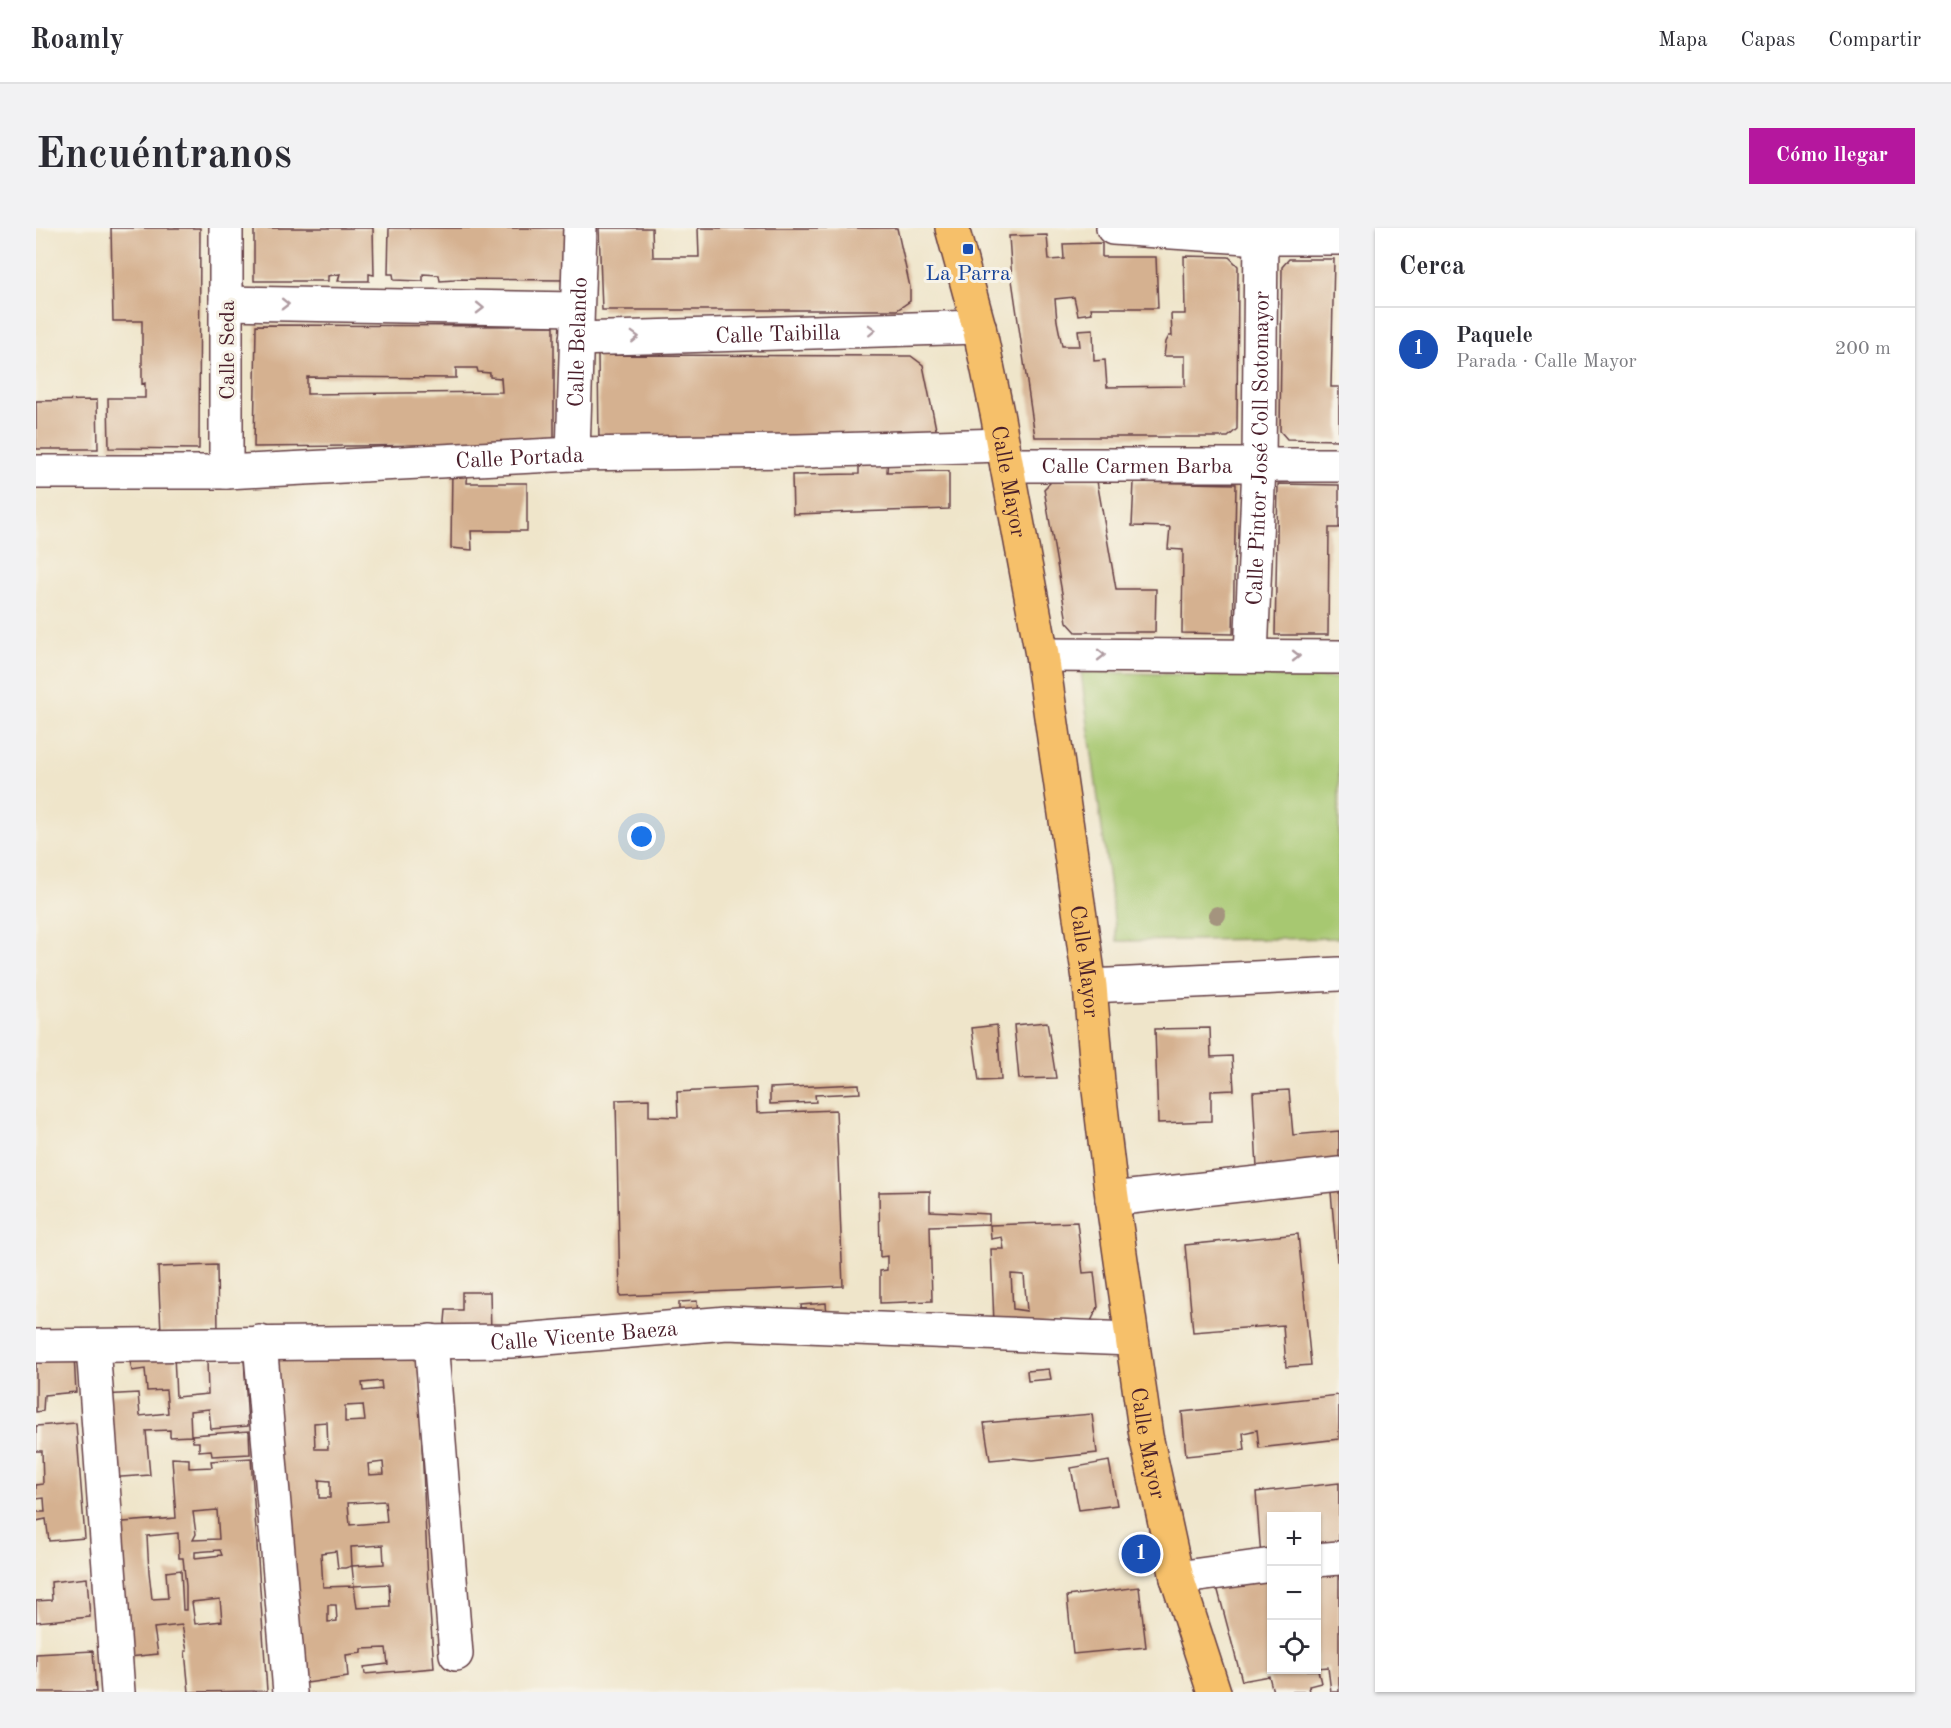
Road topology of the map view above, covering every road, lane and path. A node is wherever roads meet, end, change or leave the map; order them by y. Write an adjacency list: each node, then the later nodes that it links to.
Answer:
1 (226, 228): 7 (street, Calle Seda)
2 (580, 228): 8 (street, Calle Belando)
3 (952, 228): 9 (main road, Calle Mayor)
4 (1113, 228): 5 (street)
5 (1261, 233): 6 (street); 12 (street, Calle Pintor José Coll Sotomayor)
6 (1339, 238)
7 (226, 303): 8 (street, Calle Taibilla, one-way to 8); 15 (street, Calle Seda)
8 (577, 324): 9 (street, Calle Taibilla, one-way to 9); 10 (street, Calle Belando)
9 (979, 327): 11 (main road, Calle Mayor)
10 (573, 454): 11 (street, Calle Portada); 15 (street, Calle Portada)
11 (1005, 455): 12 (street, Calle Carmen Barba); 16 (main road, Calle Mayor)
12 (1259, 465): 13 (street, Calle Carmen Barba); 17 (street, Calle Pintor José Coll Sotomayor)
13 (1339, 465)
14 (36, 472): 15 (street, Calle Portada)
15 (226, 472)
16 (1042, 655): 17 (street, one-way to 17); 20 (main road, Calle Mayor)
17 (1251, 656): 18 (street, one-way to 18)
18 (1339, 657)
19 (1339, 974): 20 (street)
20 (1090, 986): 22 (main road, Calle Mayor)
21 (1339, 1174): 22 (street)
22 (1112, 1198): 23 (main road, Calle Mayor)
23 (1131, 1339): 24 (street, Calle Vicente Baeza); 31 (main road, Calle Mayor)
24 (430, 1341): 25 (street, Calle Vicente Baeza); 32 (street)
25 (260, 1342): 27 (street, Calle Vicente Baeza); 34 (street)
26 (36, 1346): 27 (street, Calle Vicente Baeza)
27 (93, 1346): 33 (street)
28 (1339, 1558): 29 (street)
29 (1321, 1560)
30 (1267, 1566): 31 (street)
31 (1177, 1578): 35 (main road, Calle Mayor)
32 (456, 1654)
33 (118, 1692)
34 (290, 1692)
35 (1214, 1692)

